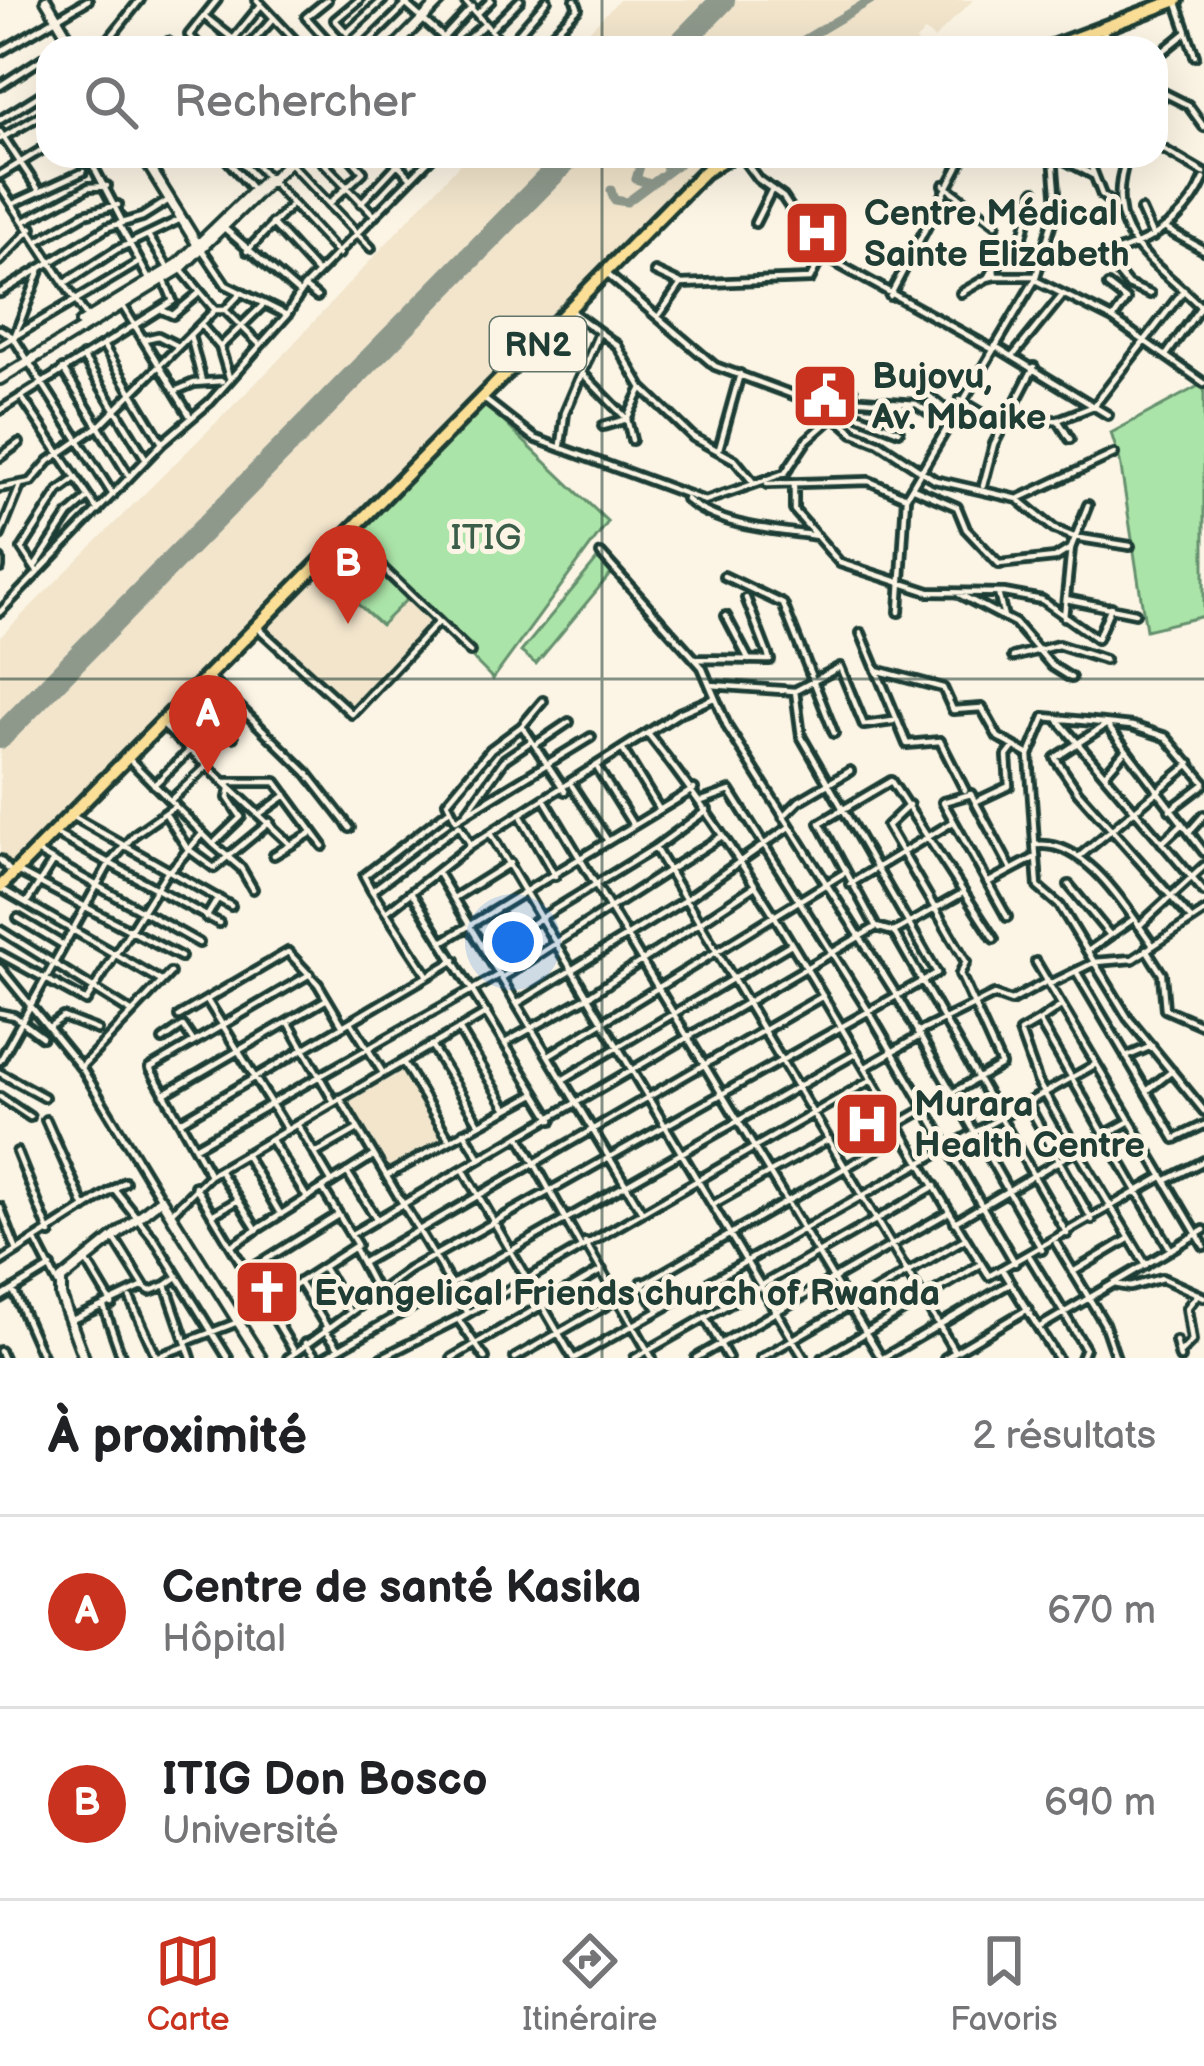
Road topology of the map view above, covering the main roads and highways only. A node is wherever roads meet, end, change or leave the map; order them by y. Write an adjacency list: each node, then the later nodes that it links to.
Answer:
1 (1176, 0): 2 (highway)
2 (1086, 36)
3 (710, 168): 4 (highway, RN2)
4 (0, 888)

